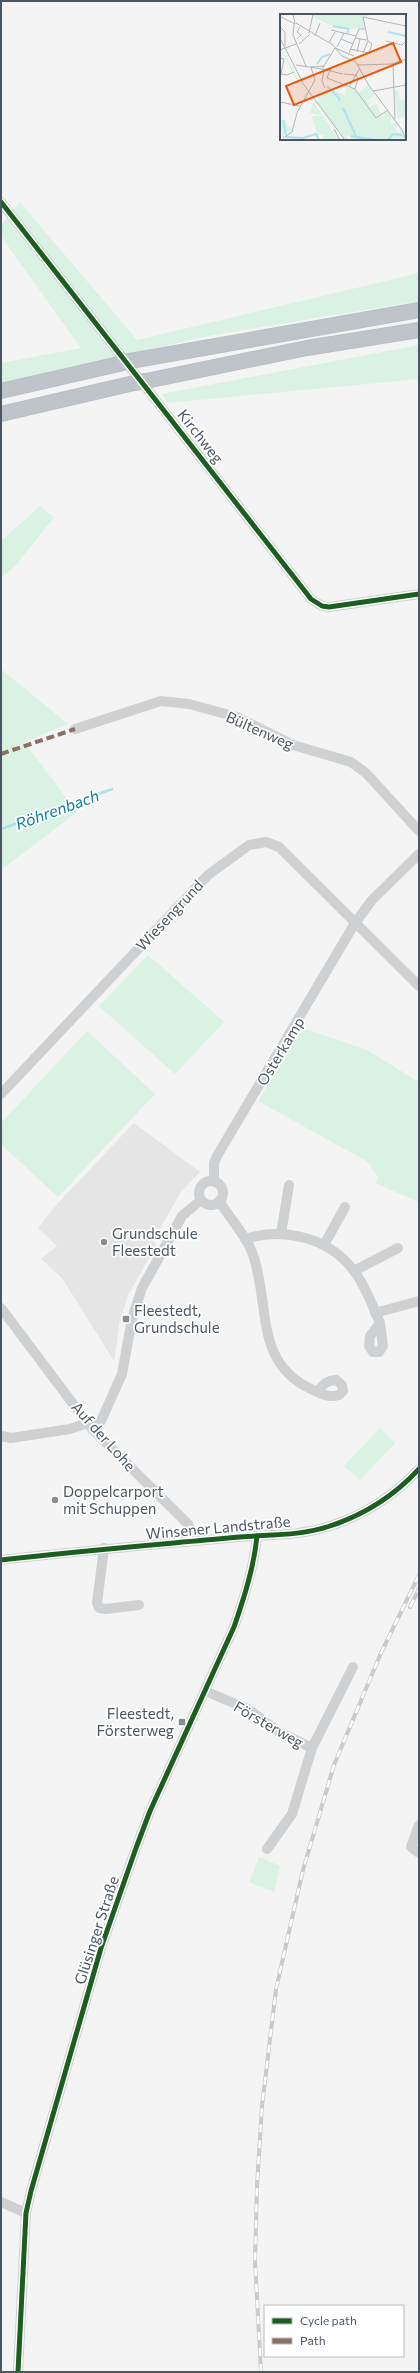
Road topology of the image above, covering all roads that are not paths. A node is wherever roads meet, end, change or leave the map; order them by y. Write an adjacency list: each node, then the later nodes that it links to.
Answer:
1 (1, 202): 6 (street, Kirchweg)
2 (419, 310): 4 (highway)
3 (419, 330): 5 (highway)
4 (1, 391)
5 (1, 414)
6 (419, 594)
7 (75, 729): 8 (street, Bültenweg)
8 (419, 830)
9 (419, 854): 10 (street, Osterkamp)
10 (356, 922): 11 (street); 12 (street, Wiesengrund); 13 (street, Osterkamp)
11 (419, 986)
12 (1, 1094)
13 (214, 1182): 15 (street); 16 (street, Osterkamp)
14 (289, 1185): 18 (street)
15 (201, 1200): 16 (street); 28 (street)
16 (219, 1201): 19 (street)
17 (345, 1208): 20 (street)
18 (281, 1234): 19 (street); 20 (street)
19 (245, 1239): 27 (street)
20 (324, 1245): 22 (street)
21 (398, 1248): 22 (street)
22 (354, 1271): 25 (street)
23 (419, 1301): 25 (street)
24 (1, 1308): 28 (street, Auf der Lohe)
25 (376, 1313): 26 (street)
26 (380, 1323)
27 (318, 1392)
28 (90, 1426): 29 (street); 32 (street, Auf der Lohe)
29 (1, 1436)
30 (419, 1469): 31 (street, Winsener Landstraße)
31 (256, 1536): 32 (street, Winsener Landstraße); 37 (street, Glüsinger Straße)
32 (196, 1540): 33 (street, Winsener Landstraße)
33 (104, 1548): 34 (street, Winsener Landstraße); 35 (street)
34 (1, 1560)
35 (139, 1605)
36 (353, 1667): 38 (street, Försterweg)
37 (204, 1691): 38 (street, Försterweg); 43 (street, Glüsinger Straße)
38 (312, 1748): 40 (street, Försterweg)
39 (419, 1826): 41 (street)
40 (267, 1849)
41 (419, 1853)
42 (1, 2202): 43 (street)
43 (26, 2213): 44 (street, Glüsinger Straße)
44 (18, 2372)

